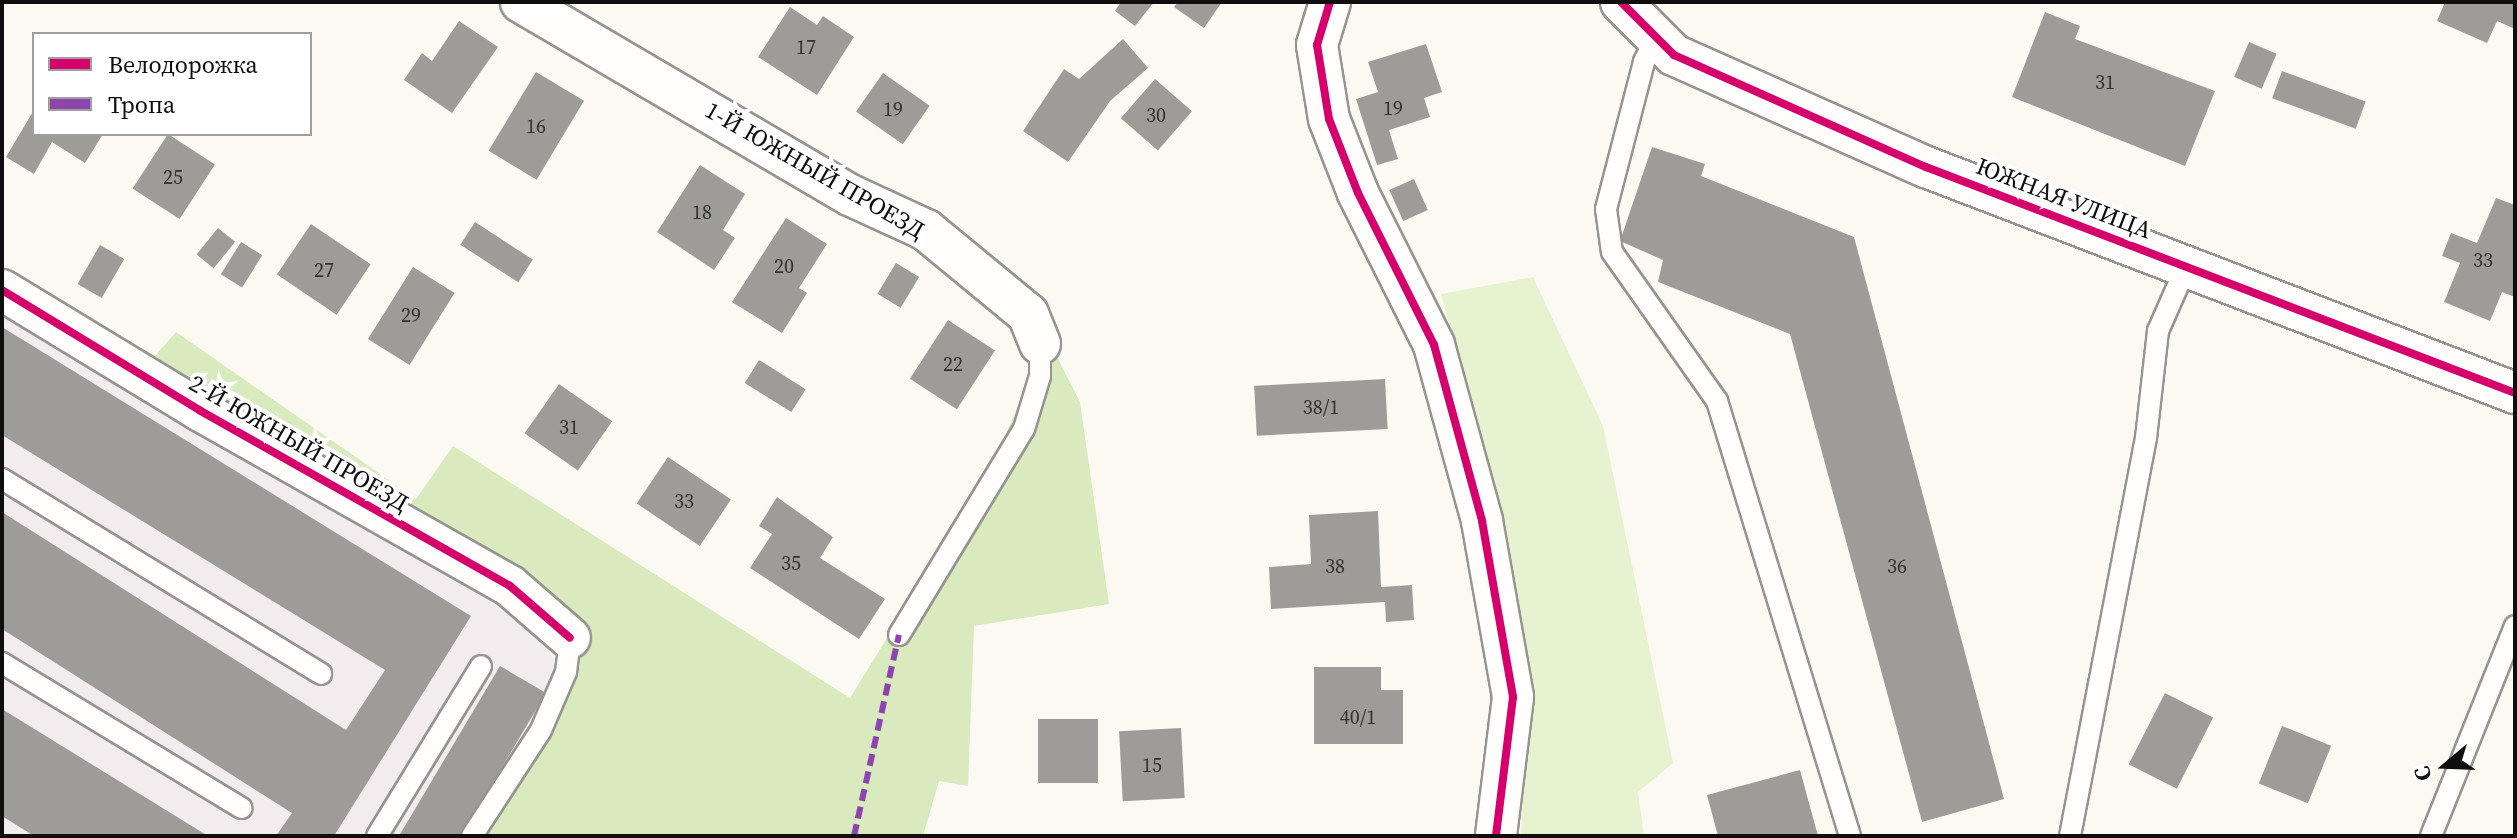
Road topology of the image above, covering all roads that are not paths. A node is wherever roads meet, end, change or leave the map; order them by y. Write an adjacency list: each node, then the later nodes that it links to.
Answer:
1 (521, 2): 7 (street, 1-Й ЮЖНЫЙ ПРОЕЗД)
2 (1330, 2): 19 (street)
3 (1621, 2): 4 (street, ЮЖНАЯ УЛИЦА)
4 (1656, 38): 5 (street, ЮЖНАЯ УЛИЦА); 20 (lane)
5 (2187, 265): 8 (street, ЮЖНАЯ УЛИЦА); 21 (lane)
6 (2, 290): 12 (street, 2-Й ЮЖНЫЙ ПРОЕЗД)
7 (1040, 344): 11 (lane)
8 (2515, 393)
9 (2, 479): 15 (lane)
10 (2515, 626): 22 (lane)
11 (899, 635)
12 (570, 638): 18 (lane)
13 (2, 663): 16 (lane)
14 (481, 666): 17 (lane)
15 (321, 674)
16 (241, 808)
17 (377, 836)
18 (472, 836)
19 (1496, 836)
20 (1850, 836)
21 (2070, 836)
22 (2431, 836)

